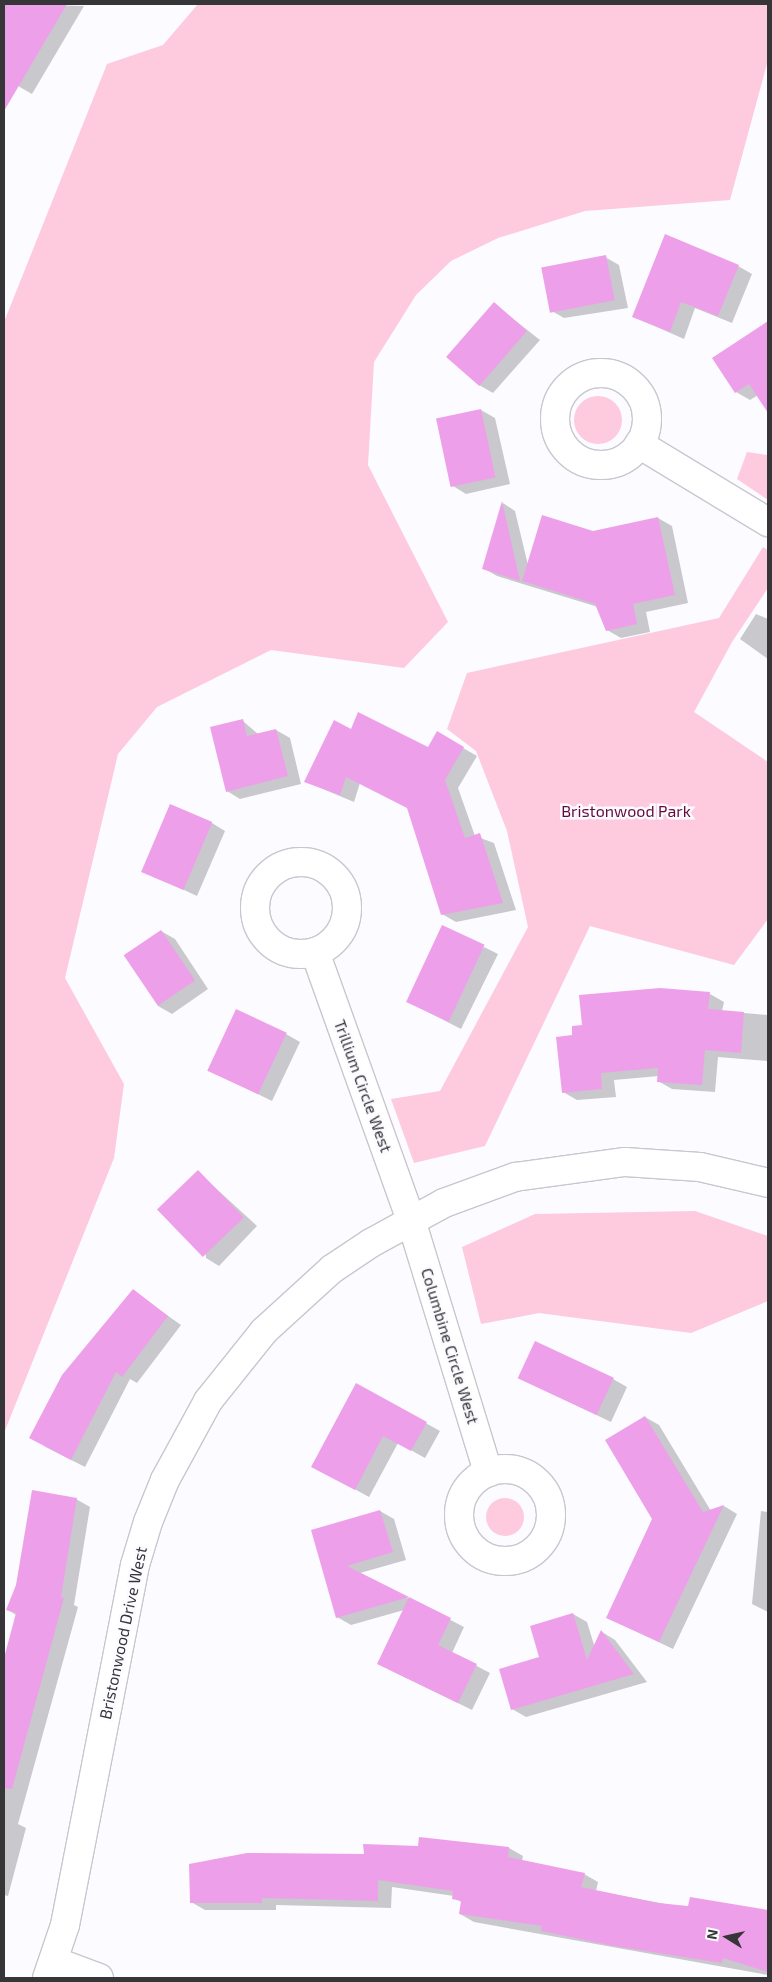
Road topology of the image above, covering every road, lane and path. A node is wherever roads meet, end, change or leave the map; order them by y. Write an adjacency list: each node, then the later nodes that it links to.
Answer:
1 (639, 444): 2 (street)
2 (768, 522)
3 (315, 952): 5 (street, Trillium Circle West)
4 (768, 1183): 5 (street, Bristonwood Drive West)
5 (411, 1220): 6 (street, Columbine Circle West); 7 (street, Bristonwood Drive West)
6 (488, 1472)
7 (50, 1970): 8 (street)
8 (99, 1978)

